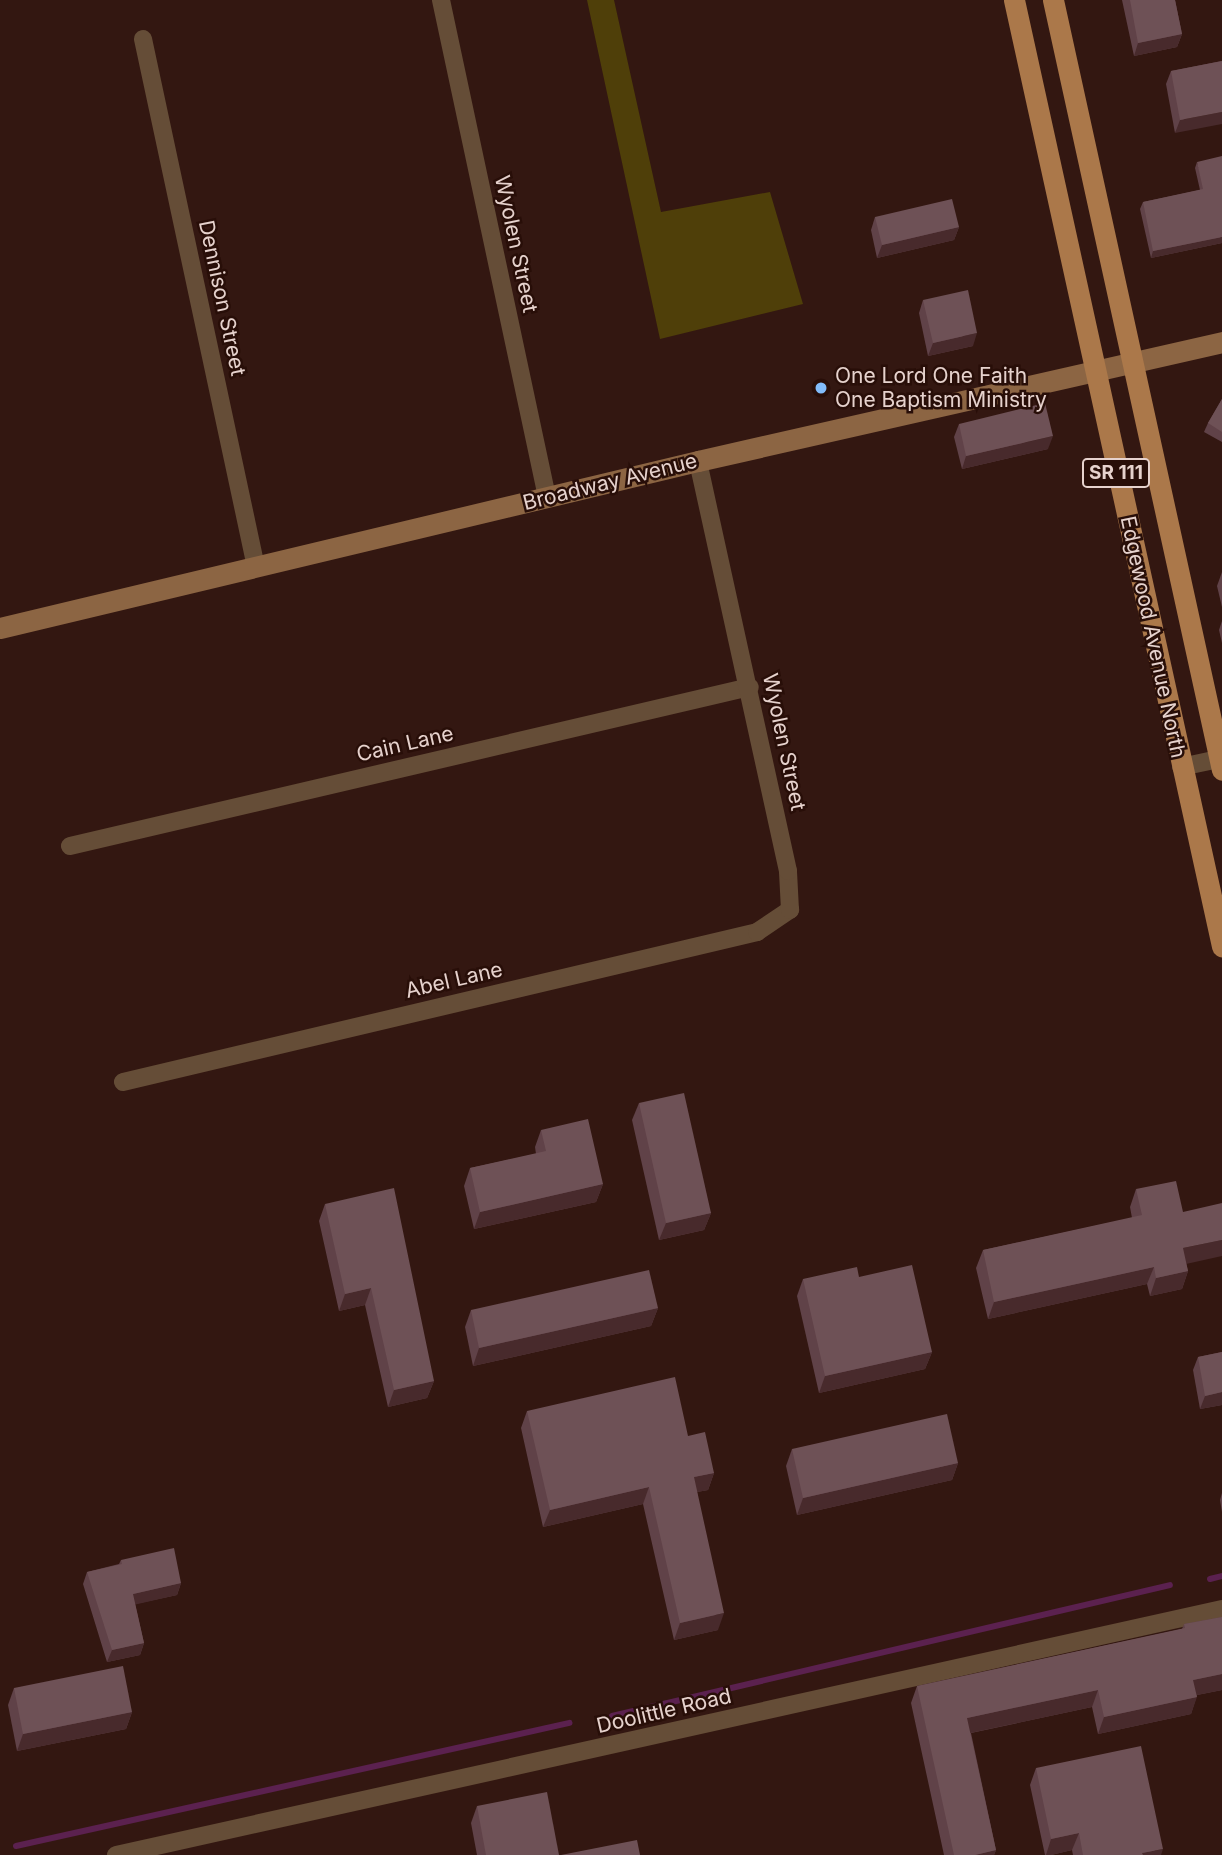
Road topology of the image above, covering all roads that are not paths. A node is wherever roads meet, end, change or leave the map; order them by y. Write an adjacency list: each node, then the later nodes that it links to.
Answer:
1 (441, 0): 9 (street, Wyolen Street)
2 (1014, 0): 7 (main road, Edgewood Avenue North / SR 111)
3 (1053, 0): 6 (main road, Edgewood Avenue North / SR 111)
4 (143, 39): 10 (street, Dennison Street)
5 (1222, 342): 6 (street, Broadway Avenue)
6 (1129, 362): 7 (street, Broadway Avenue); 13 (main road, Edgewood Avenue North / SR 111)
7 (1094, 370): 8 (street, Broadway Avenue); 14 (main road, Edgewood Avenue North / SR 111)
8 (698, 461): 9 (street, Broadway Avenue); 12 (street, Wyolen Street)
9 (547, 497): 10 (street, Broadway Avenue)
10 (256, 567): 11 (street, Broadway Avenue)
11 (0, 628)
12 (750, 687): 15 (street, Cain Lane); 16 (street, Wyolen Street)
13 (1221, 765): 14 (street)
14 (1181, 767): 17 (main road, Edgewood Avenue North / SR 111)
15 (70, 846)
16 (790, 910): 18 (street, Abel Lane)
17 (1222, 946)
18 (123, 1082)
19 (1222, 1609): 20 (street, Doolittle Road)
20 (116, 1855)

